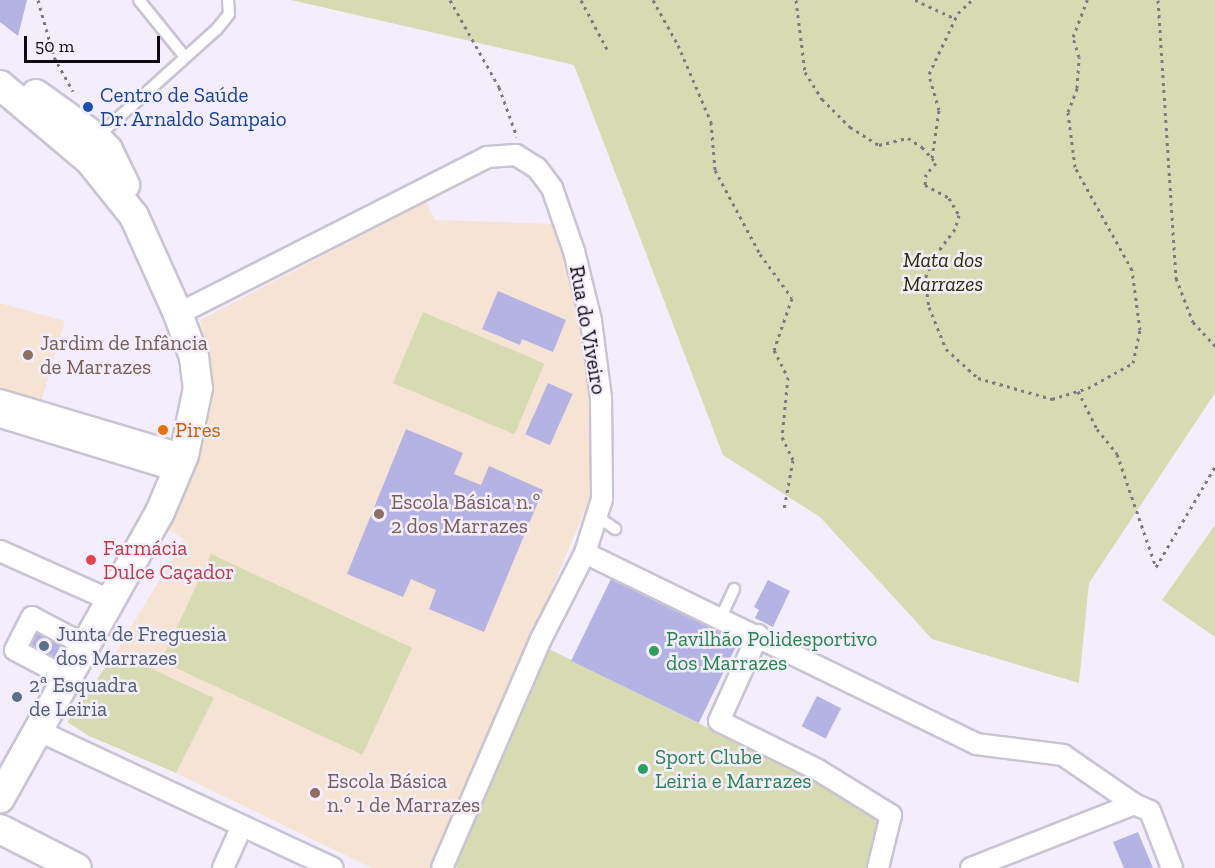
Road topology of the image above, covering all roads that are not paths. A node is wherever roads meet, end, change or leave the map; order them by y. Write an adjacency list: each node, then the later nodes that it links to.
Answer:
1 (139, 0): 3 (lane)
2 (228, 0): 3 (lane)
3 (185, 57): 6 (lane)
4 (0, 75): 6 (main road)
5 (0, 85): 6 (main road)
6 (87, 143): 7 (main road)
7 (178, 314): 10 (main road); 11 (street, Rua do Viveiro)
8 (0, 400): 10 (street)
9 (0, 417): 10 (street)
10 (181, 463): 16 (main road)
11 (598, 518): 12 (lane); 14 (street, Rua do Viveiro)
12 (615, 529)
13 (0, 551): 16 (street)
14 (585, 553): 17 (street); 30 (street, Rua do Viveiro)
15 (734, 589): 17 (lane)
16 (110, 600): 19 (main road)
17 (721, 617): 18 (street)
18 (758, 635): 23 (street); 31 (street)
19 (85, 645): 20 (main road); 20 (street)
20 (68, 678): 21 (main road)
21 (39, 731): 22 (main road); 24 (street)
22 (0, 798)
23 (1134, 804): 32 (street); 33 (street)
24 (242, 826): 26 (street); 28 (street)
25 (0, 829): 27 (main road)
26 (308, 863): 29 (street)
27 (77, 868)
28 (223, 868)
29 (333, 868)
30 (442, 868)
31 (878, 868)
32 (971, 868)
33 (1172, 868)

